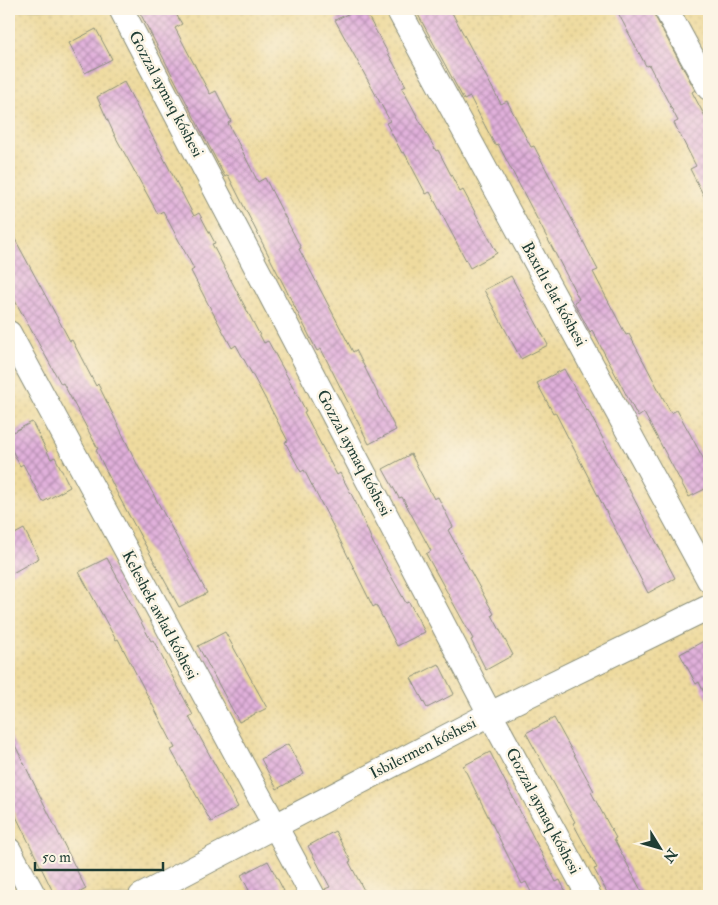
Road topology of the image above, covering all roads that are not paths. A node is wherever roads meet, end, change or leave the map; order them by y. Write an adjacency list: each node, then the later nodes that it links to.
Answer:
1 (121, 9): 8 (street, Gozzal aymaq kóshesi)
2 (398, 9): 6 (street, Baxıtlı elat kóshesi)
3 (666, 9): 4 (street)
4 (709, 88)
5 (9, 333): 9 (street, Keleshek awlad kóshesi)
6 (709, 580)
7 (709, 607): 8 (street, Isbilermen kóshesi)
8 (490, 714): 9 (street, Isbilermen kóshesi); 14 (street, Gozzal aymaq kóshesi)
9 (272, 826): 12 (street, Isbilermen kóshesi); 13 (street, Keleshek awlad kóshesi)
10 (9, 850): 11 (street)
11 (34, 896)
12 (141, 896)
13 (313, 896)
14 (589, 896)

